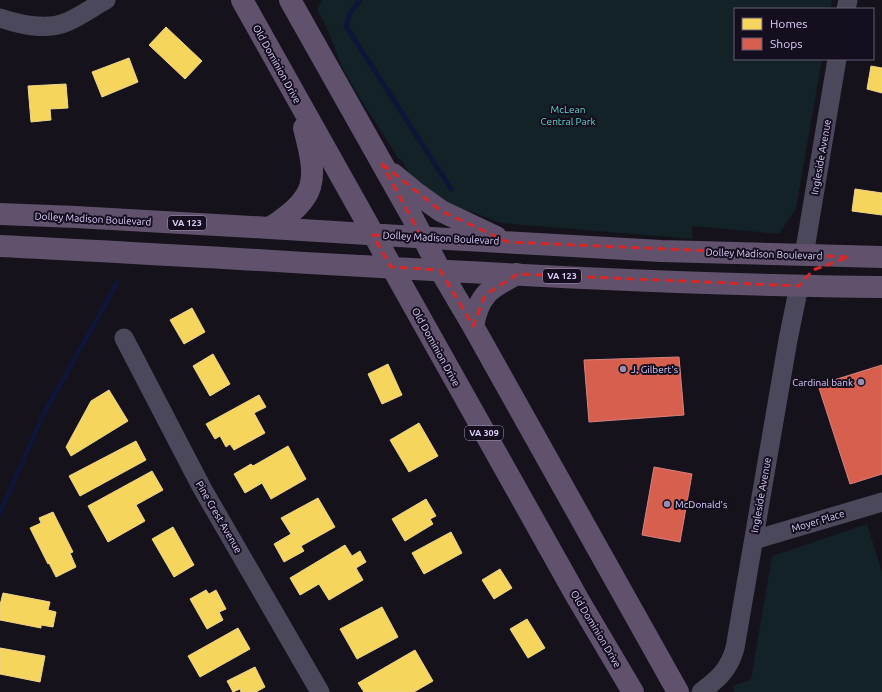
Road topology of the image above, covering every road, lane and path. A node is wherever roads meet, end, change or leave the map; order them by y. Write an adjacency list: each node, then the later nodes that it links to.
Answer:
1 (106, 0): 4 (street)
2 (242, 0): 6 (main road, Old Dominion Drive)
3 (290, 0): 7 (main road)
4 (0, 18)
5 (837, 60): 14 (street, Ingleside Avenue)
6 (298, 102): 9 (main road); 10 (main road, Old Dominion Drive)
7 (382, 164): 11 (main road); 12 (main road)
8 (0, 214): 9 (main road, Dolley Madison Boulevard / VA 123)
9 (270, 228): 10 (main road, Dolley Madison Boulevard / VA 123)
10 (373, 234): 11 (main road, Dolley Madison Boulevard / VA 123); 17 (main road, Old Dominion Drive / VA 309)
11 (422, 238): 12 (main road, Dolley Madison Boulevard / VA 123); 18 (main road)
12 (508, 242): 14 (main road, Dolley Madison Boulevard / VA 123)
13 (0, 246): 17 (main road, VA 123)
14 (804, 255): 15 (main road, Dolley Madison Boulevard / VA 123); 20 (main road)
15 (849, 257): 16 (main road, Dolley Madison Boulevard / VA 123); 21 (main road)
16 (882, 257)
17 (391, 267): 18 (main road, VA 123); 28 (main road, Old Dominion Drive / VA 309)
18 (440, 270): 19 (main road, VA 123); 23 (main road)
19 (518, 274): 20 (main road, VA 123); 23 (main road)
20 (724, 283): 21 (main road, VA 123)
21 (799, 286): 22 (main road, VA 123); 26 (street, Ingleside Avenue)
22 (882, 287)
23 (473, 326): 29 (main road)
24 (124, 338): 27 (street, Pine Crest Avenue)
25 (882, 502): 26 (street, Moyer Place)
26 (754, 540): 30 (street, Ingleside Avenue)
27 (320, 692)
28 (633, 692)
29 (678, 692)
30 (701, 692)

